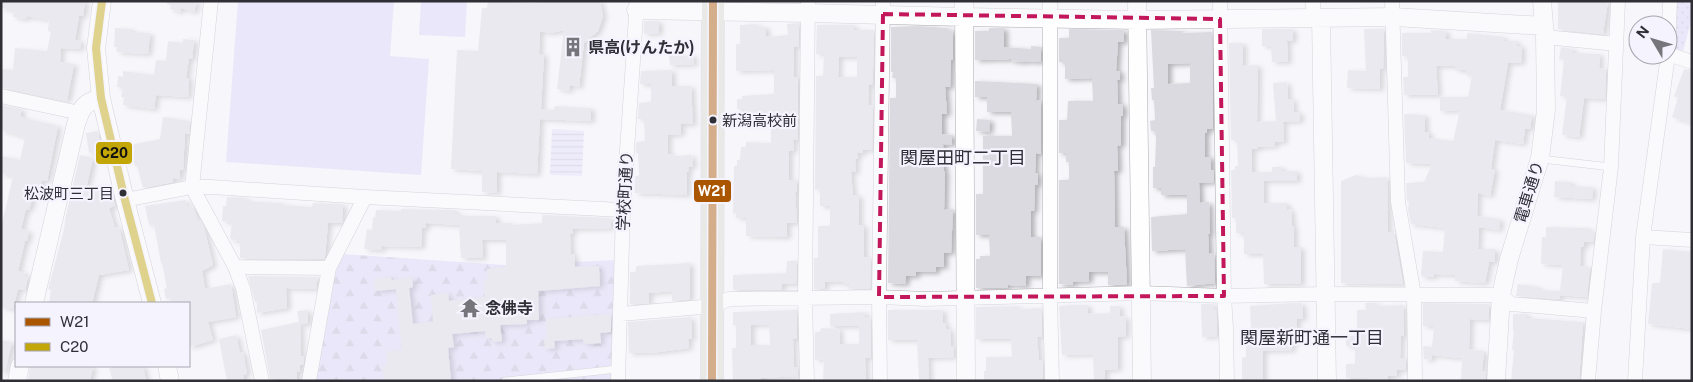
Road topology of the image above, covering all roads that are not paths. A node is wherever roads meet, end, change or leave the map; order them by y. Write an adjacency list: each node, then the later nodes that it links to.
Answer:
1 (102, 1): 25 (street)
2 (211, 1): 29 (street)
3 (1137, 1): 18 (street)
4 (1220, 1): 17 (street)
5 (1542, 1): 19 (street, 電車通り)
6 (1618, 1): 20 (street)
7 (1670, 1): 16 (street)
8 (636, 6): 9 (street); 32 (street, 学校町通り)
9 (713, 6): 10 (street); 48 (highway)
10 (808, 7): 11 (street); 44 (street)
11 (883, 8): 12 (street); 43 (street)
12 (964, 9): 14 (street); 45 (street)
13 (1393, 9): 15 (street); 19 (street); 40 (street)
14 (1050, 10): 18 (street); 39 (street)
15 (1315, 13): 17 (street); 38 (street)
16 (1669, 15)
17 (1220, 19): 18 (street); 42 (street)
18 (1138, 20): 37 (street)
19 (1545, 32): 20 (street); 27 (street, 電車通り)
20 (1616, 44): 28 (street)
21 (1678, 57): 22 (street)
22 (1692, 62)
23 (1667, 65): 33 (street)
24 (1, 96): 26 (street)
25 (100, 98): 26 (street); 31 (street)
26 (80, 113): 46 (street)
27 (1540, 158): 28 (lane); 41 (street, 電車通り)
28 (1611, 167): 49 (street)
29 (192, 188): 30 (street); 31 (street); 35 (street)
30 (365, 197): 32 (street); 36 (street)
31 (125, 200): 47 (street)
32 (623, 210): 50 (street, 学校町通り)
33 (1644, 238): 34 (street); 70 (street)
34 (1692, 240)
35 (235, 267): 36 (street); 56 (street)
36 (329, 268): 57 (street)
37 (1141, 293): 39 (street); 42 (street); 64 (street)
38 (1325, 294): 40 (street); 42 (street); 66 (street)
39 (1050, 295): 45 (street); 63 (street)
40 (1414, 295): 41 (street); 67 (street)
41 (1500, 295): 49 (street); 68 (street, 電車通り)
42 (1224, 296): 65 (street)
43 (879, 297): 44 (street); 45 (street); 61 (street)
44 (805, 298): 48 (street); 60 (street)
45 (965, 298): 62 (street)
46 (34, 302)
47 (152, 302)
48 (713, 306): 50 (street); 59 (highway)
49 (1594, 312): 69 (street)
50 (621, 314): 53 (street, 学校町通り)
51 (20, 367): 54 (street)
52 (167, 367): 55 (street)
53 (618, 375): 58 (lane)
54 (17, 381)
55 (170, 381)
56 (262, 381)
57 (309, 381)
58 (505, 381)
59 (712, 381)
60 (806, 381)
61 (880, 381)
62 (966, 381)
63 (1052, 381)
64 (1142, 381)
65 (1227, 381)
66 (1327, 381)
67 (1415, 381)
68 (1496, 381)
69 (1588, 381)
70 (1635, 381)

